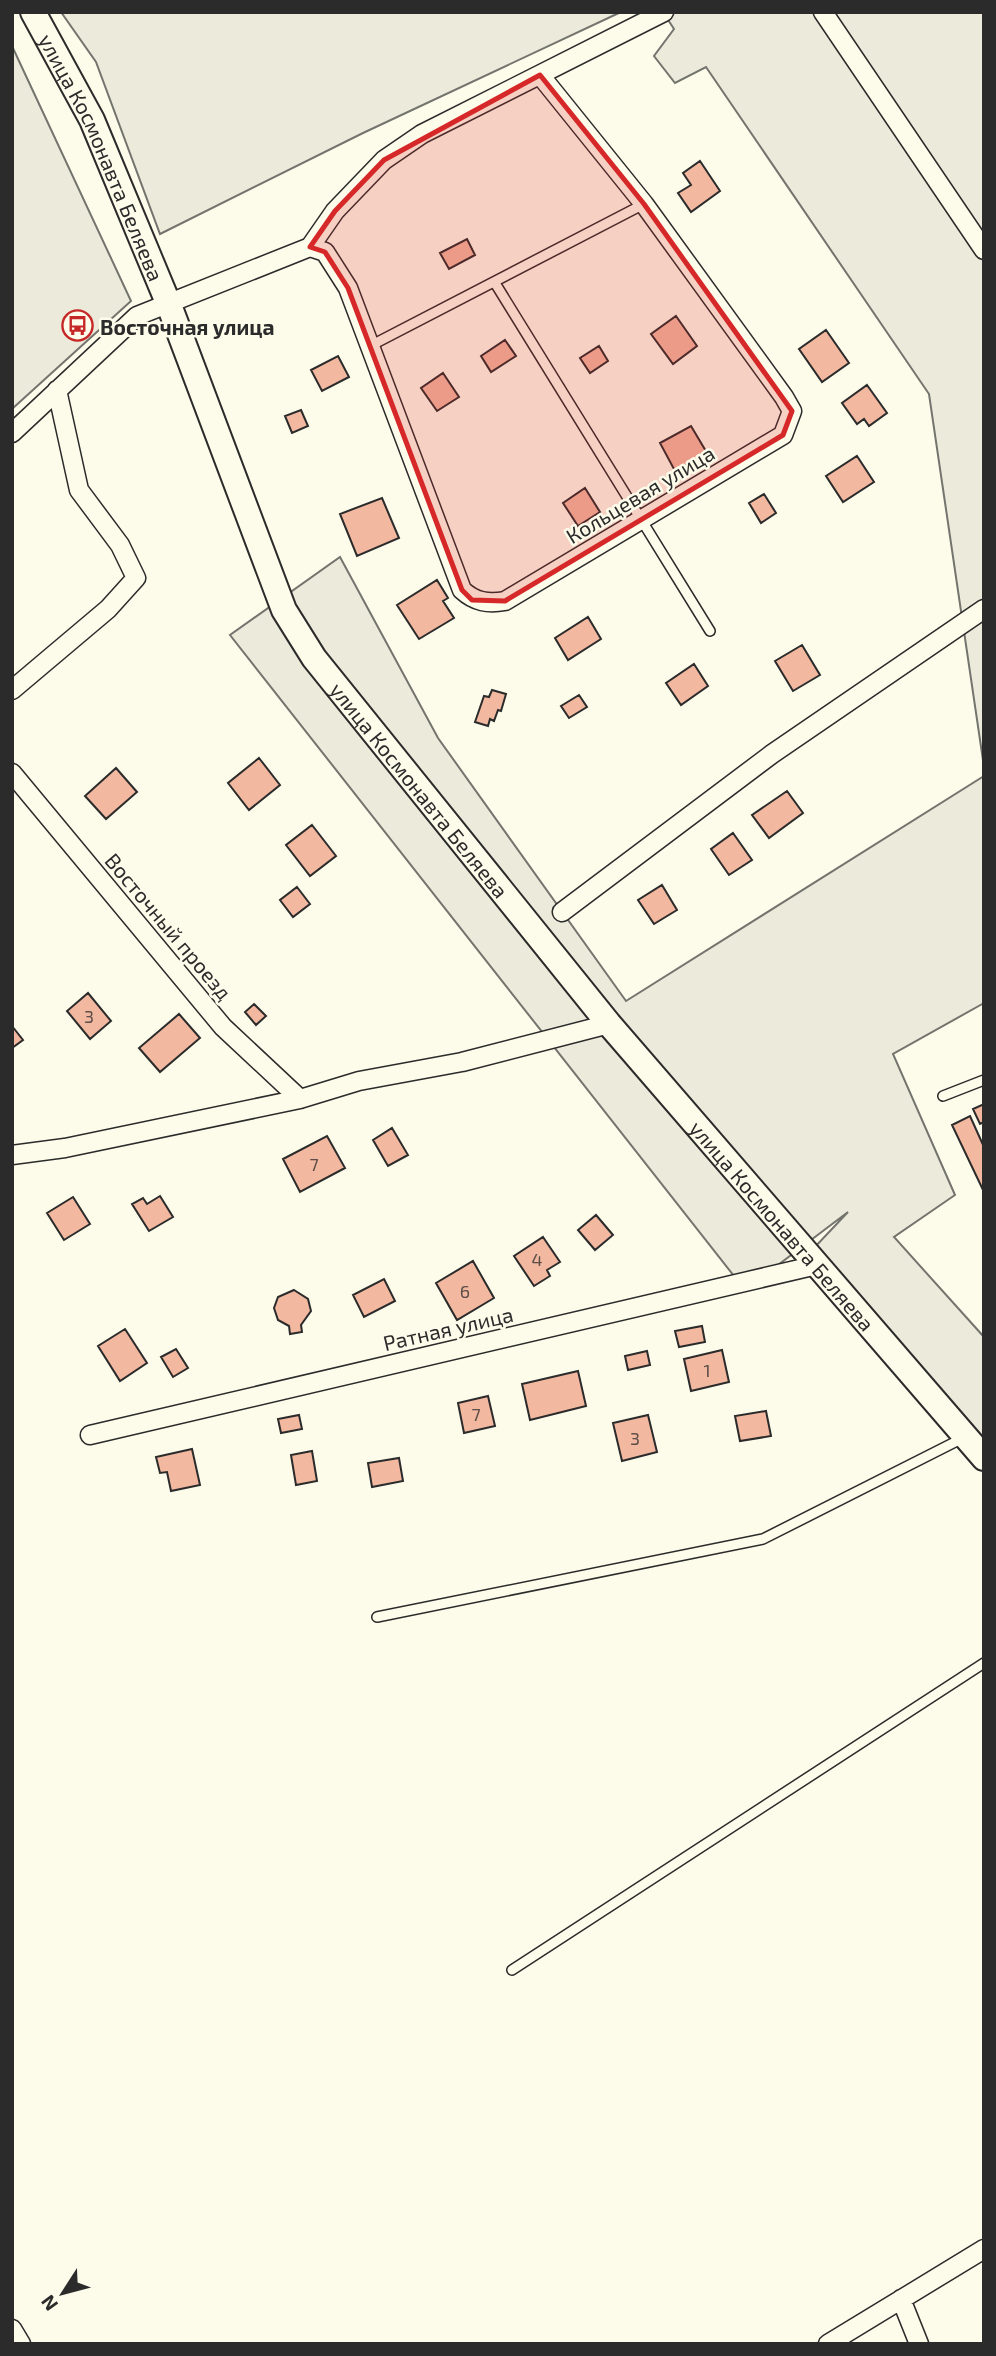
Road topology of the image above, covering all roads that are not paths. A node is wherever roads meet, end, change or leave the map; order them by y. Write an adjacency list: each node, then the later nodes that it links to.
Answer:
1 (33, 12): 9 (street, улица Космонавта Беляева)
2 (664, 12): 4 (street)
3 (823, 12): 7 (street)
4 (540, 75): 5 (street, Кольцевая улица); 6 (street)
5 (644, 204): 8 (lane); 13 (street, Кольцевая улица)
6 (310, 247): 9 (street); 10 (street, Кольцевая улица)
7 (984, 250)
8 (495, 282): 10 (lane); 13 (lane)
9 (169, 305): 11 (street); 19 (street, улица Космонавта Беляева)
10 (370, 346): 13 (street, Кольцевая улица)
11 (57, 390): 12 (street); 16 (street)
12 (12, 433)
13 (643, 519): 15 (lane)
14 (984, 608): 18 (street)
15 (710, 631)
16 (12, 690)
17 (12, 773): 22 (street, Восточный проезд)
18 (562, 912)
19 (609, 1024): 22 (street); 24 (street, улица Космонавта Беляева)
20 (984, 1080): 21 (lane)
21 (943, 1096)
22 (300, 1099): 23 (street)
23 (12, 1155)
24 (817, 1265): 25 (street, Ратная улица); 26 (street, улица Космонавта Беляева)
25 (90, 1435)
26 (965, 1437): 27 (street, улица Космонавта Беляева); 28 (lane)
27 (984, 1458)
28 (377, 1617)
29 (984, 1664): 30 (lane)
30 (512, 1970)
31 (984, 2249): 32 (street)
32 (901, 2299): 35 (street); 36 (street)
33 (12, 2329): 34 (street)
34 (21, 2344)
35 (828, 2344)
36 (919, 2344)

